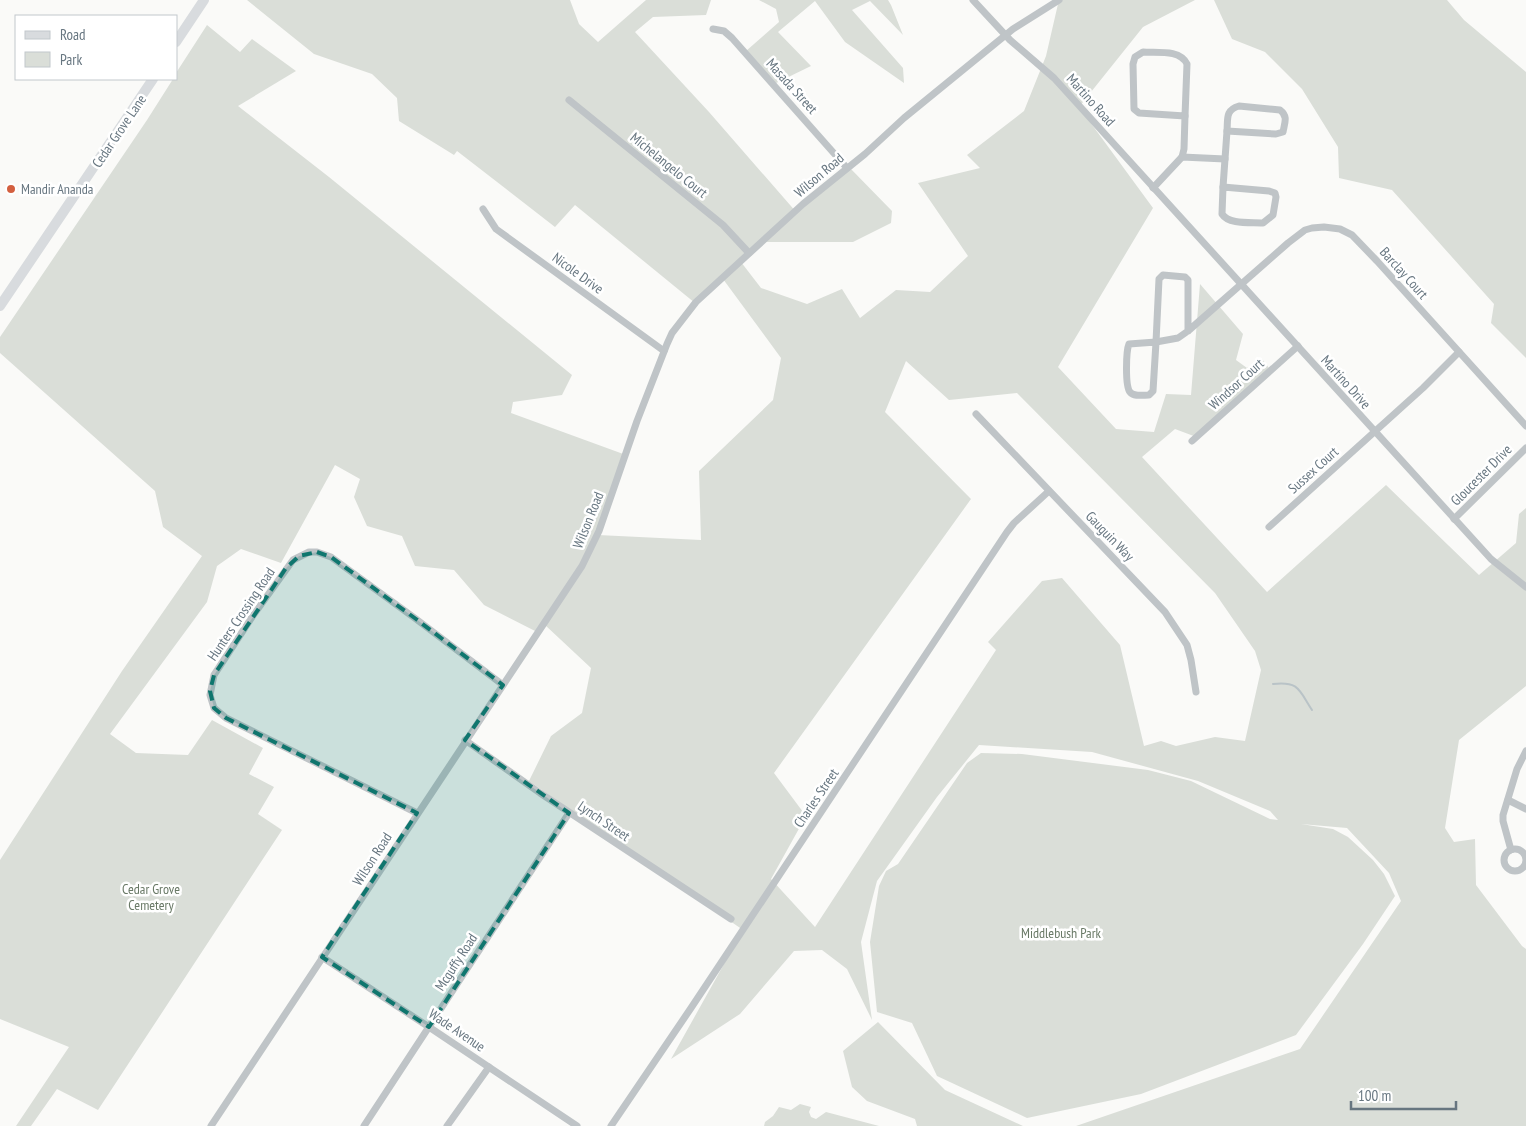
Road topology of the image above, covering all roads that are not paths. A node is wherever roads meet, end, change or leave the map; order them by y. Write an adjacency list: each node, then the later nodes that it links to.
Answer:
1 (204, 0): 6 (main road)
2 (973, 0): 5 (street, Martino Road)
3 (1059, 0): 5 (street, Wilson Road)
4 (714, 28): 13 (street, Masada Street)
5 (1006, 35): 13 (street, Wilson Road); 15 (street, Martino Road)
6 (178, 39)
7 (152, 80): 19 (main road, Cedar Grove Lane)
8 (569, 100): 17 (street, Michelangelo Court)
9 (1185, 116): 9 (street); 11 (street)
10 (1227, 131): 10 (street); 12 (street)
11 (1182, 157): 12 (street); 15 (street)
12 (1225, 159): 14 (street)
13 (847, 168): 17 (street, Wilson Road)
14 (1224, 186): 14 (street)
15 (1153, 188): 18 (street, Martino Drive)
16 (483, 209): 23 (street, Nicole Drive)
17 (749, 253): 23 (street, Wilson Road)
18 (1240, 284): 20 (street, Barclay Court); 22 (street, Martino Drive); 24 (street, Barclay Court)
19 (0, 306)
20 (1188, 331): 21 (street, Barclay Court); 21 (street)
21 (1156, 342): 21 (street)
22 (1298, 346): 27 (street, Martino Drive); 28 (street, Windsor Court)
23 (664, 351): 34 (street, Wilson Road)
24 (1459, 352): 26 (street, Barclay Court); 27 (street, Sussex Court)
25 (976, 414): 30 (street, Gauguin Way)
26 (1526, 426)
27 (1374, 432): 31 (street, Martino Drive); 32 (street, Sussex Court)
28 (1192, 440)
29 (1526, 448): 31 (street, Gloucester Drive)
30 (1049, 491): 35 (street, Gauguin Way); 51 (street, Charles Street)
31 (1454, 519): 33 (street, Martino Drive)
32 (1269, 527)
33 (1526, 587)
34 (502, 685): 36 (street, Wilson Road); 41 (street, Hunters Crossing Road)
35 (1196, 692)
36 (465, 740): 40 (street, Lynch Street); 41 (street, Wilson Road)
37 (1526, 751): 38 (street)
38 (1508, 800): 39 (street); 42 (street)
39 (1526, 809)
40 (569, 812): 43 (street, Lynch Street); 45 (street, Mcguffy Road)
41 (417, 813): 44 (street, Wilson Road)
42 (1511, 850)
43 (731, 919)
44 (322, 957): 45 (street, Wade Avenue); 47 (street, Wilson Road)
45 (429, 1027): 46 (street, Wade Avenue); 48 (street, Mcguffy Road)
46 (489, 1067): 49 (street); 50 (street, Wade Avenue)
47 (211, 1126)
48 (364, 1126)
49 (447, 1126)
50 (577, 1126)
51 (611, 1126)

